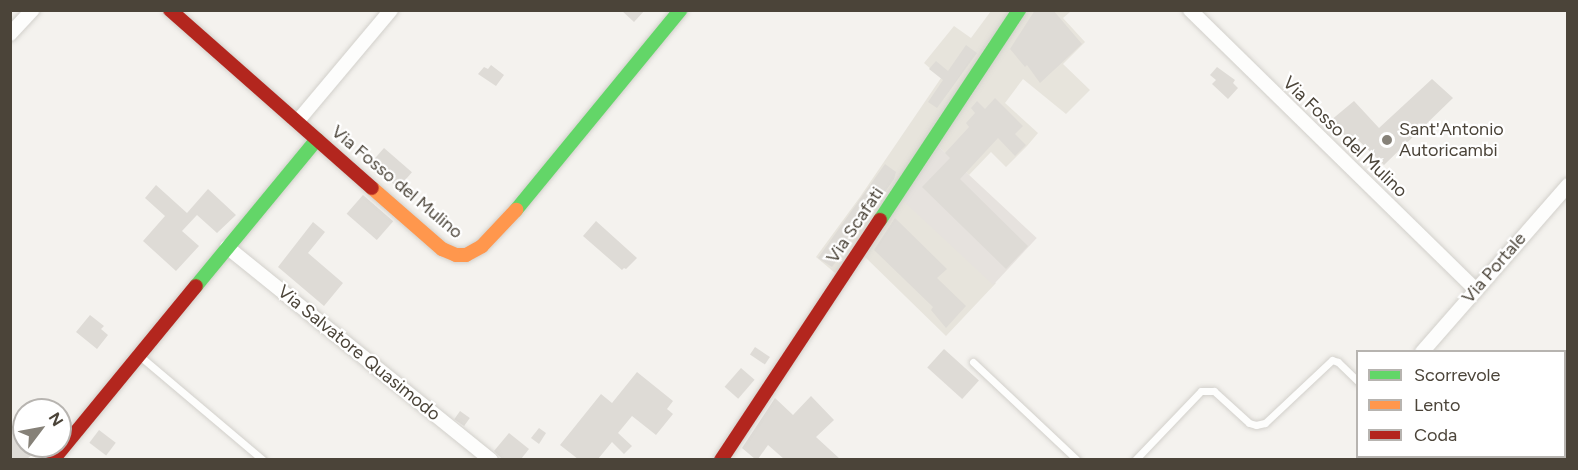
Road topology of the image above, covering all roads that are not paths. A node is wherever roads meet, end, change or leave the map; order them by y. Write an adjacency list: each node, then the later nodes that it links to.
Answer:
1 (32, 10): 7 (street)
2 (170, 10): 8 (street, Via Fosso del Mulino)
3 (391, 10): 8 (street)
4 (680, 10): 9 (street, Via Fosso del Mulino)
5 (1019, 10): 20 (street, Via Scafati)
6 (1190, 10): 12 (street, Via Fosso del Mulino)
7 (10, 34)
8 (297, 122): 9 (street, Via Fosso del Mulino)
9 (317, 139): 11 (street)
10 (1568, 185): 12 (street, Via Portale)
11 (227, 247): 14 (street); 19 (street, Via Salvatore Quasimodo)
12 (1476, 290): 13 (street, Via Portale)
13 (1423, 350)
14 (139, 356): 17 (street); 18 (lane)
15 (972, 362): 21 (lane)
16 (1356, 379): 22 (lane)
17 (53, 459)
18 (263, 459)
19 (491, 459)
20 (721, 459)
21 (1077, 459)
22 (1135, 459)

